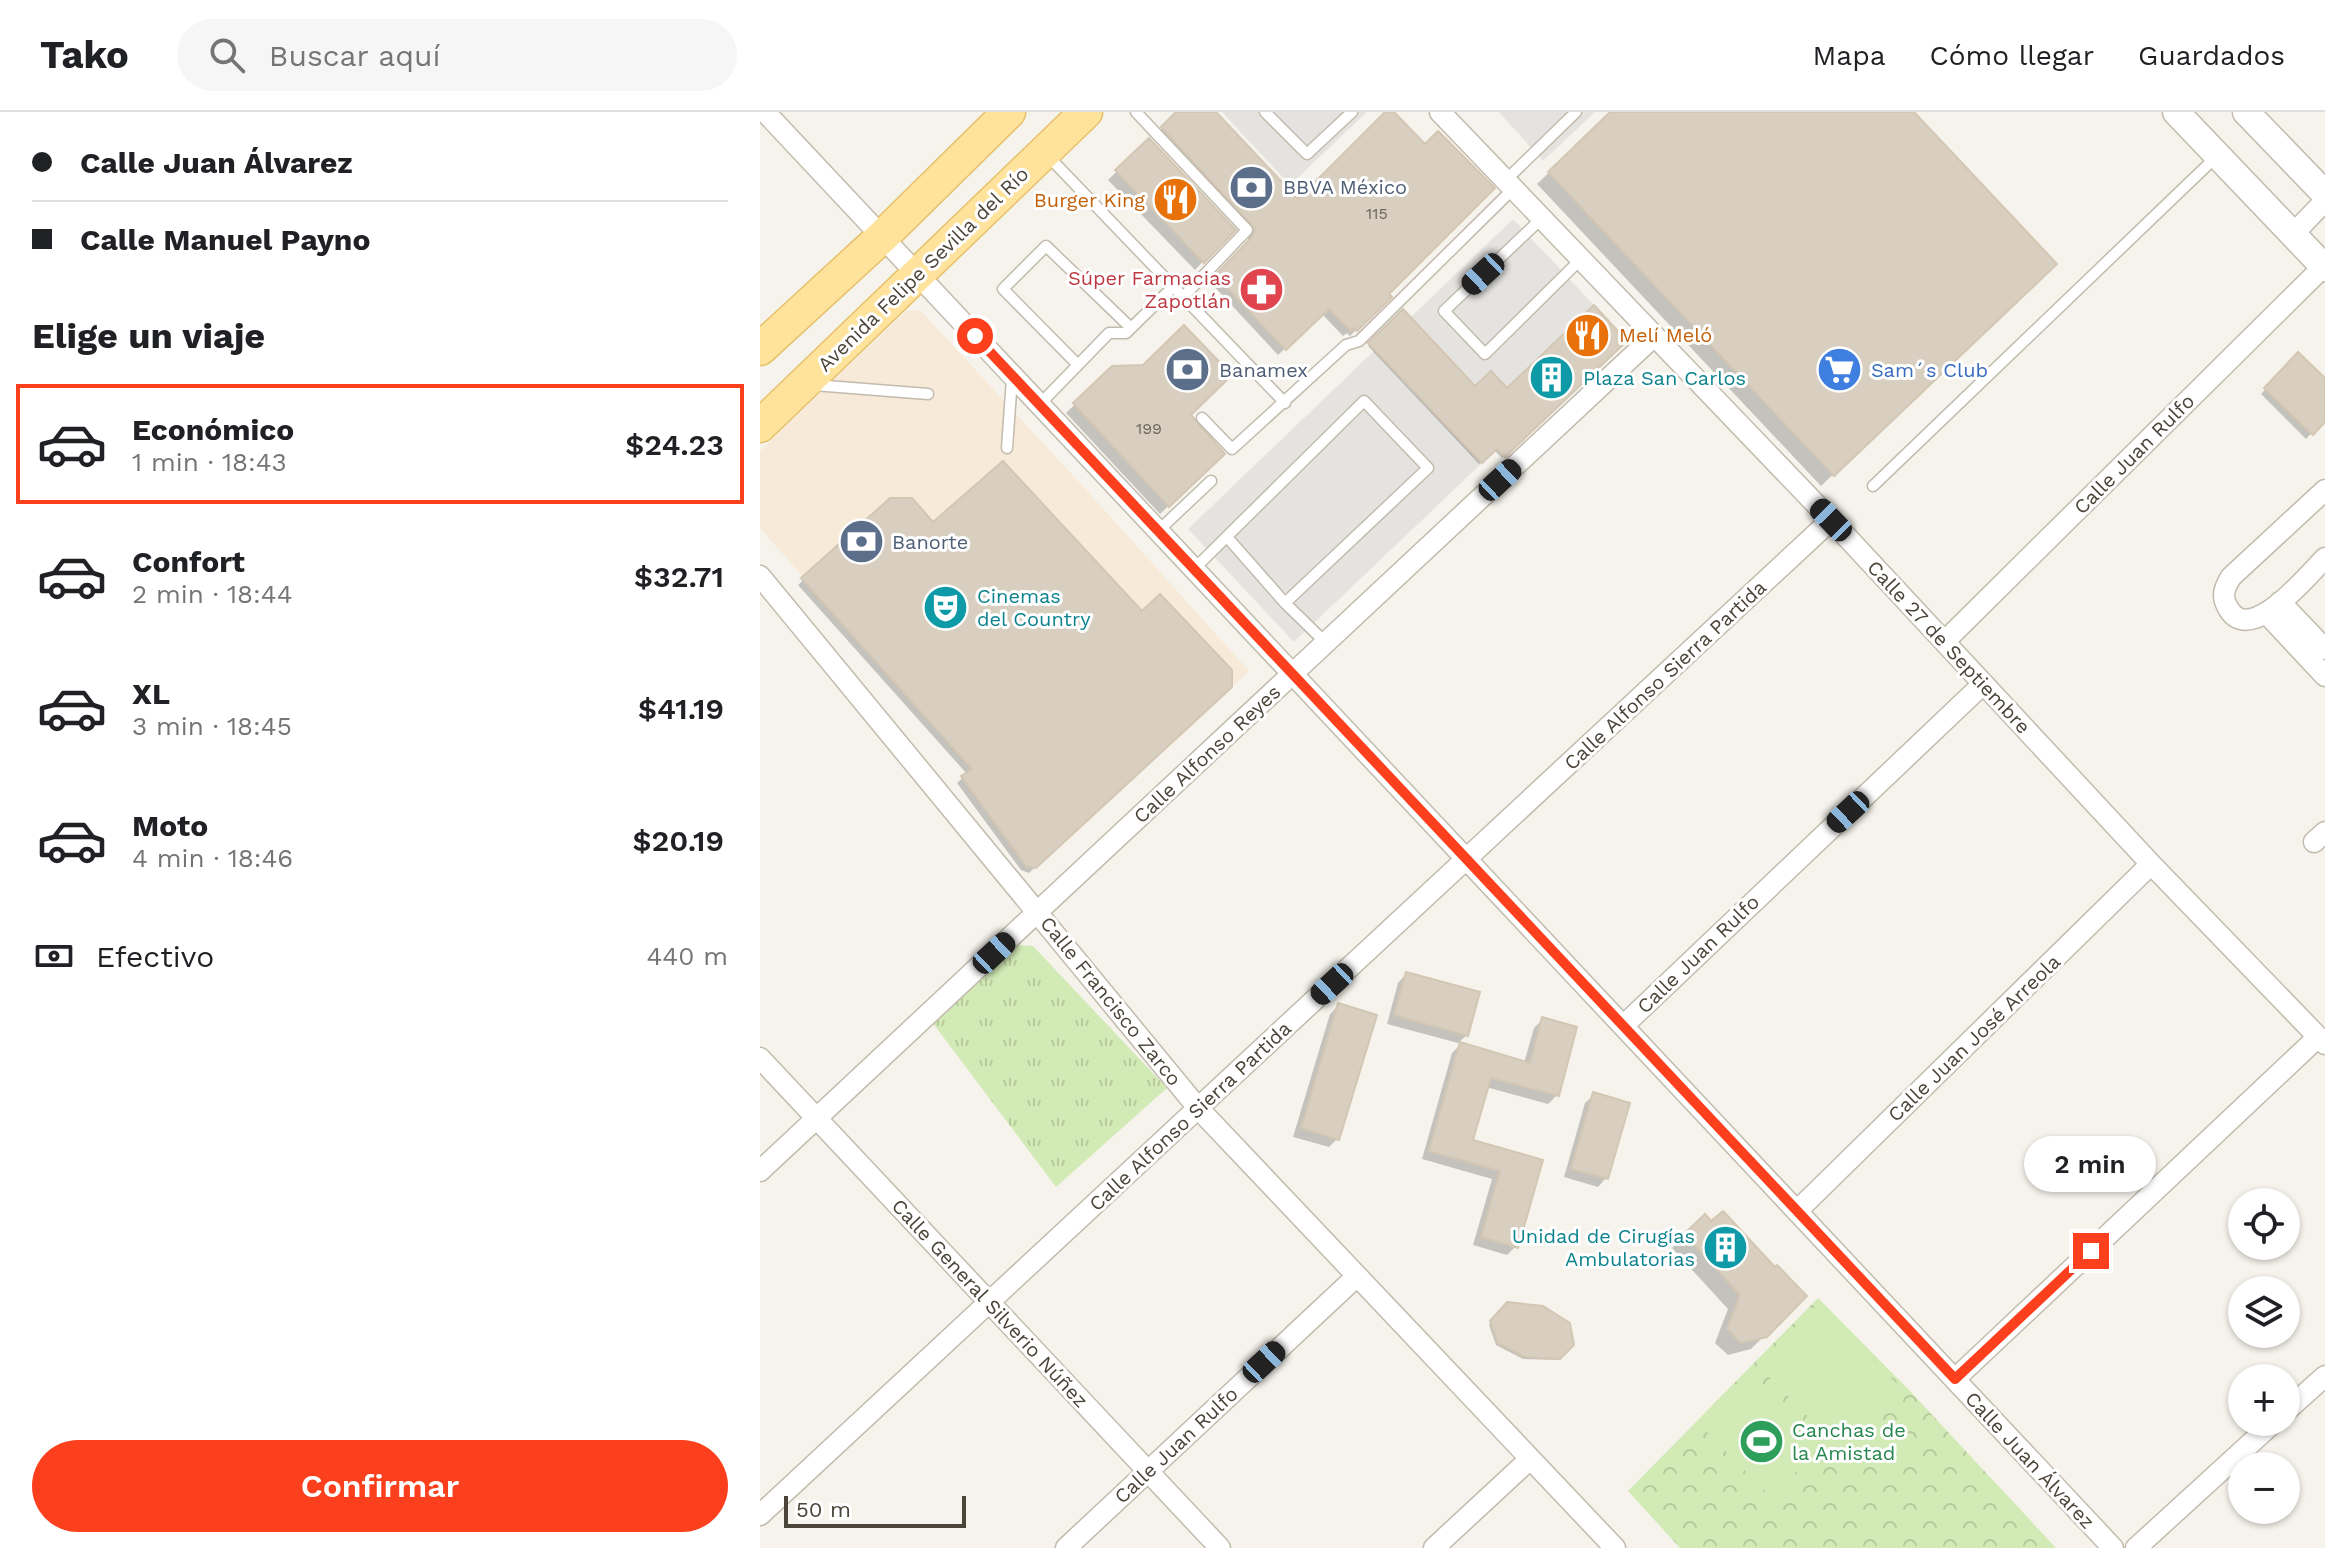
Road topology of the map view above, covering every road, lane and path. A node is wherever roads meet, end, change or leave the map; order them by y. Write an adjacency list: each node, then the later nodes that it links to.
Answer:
1 (765, 112): 18 (street, Calle Juan Álvarez)
2 (1009, 112): 18 (main road)
3 (1086, 112): 11 (main road, Avenida Felipe Sevilla del Río)
4 (1136, 112): 23 (lane)
5 (1265, 112): 6 (lane)
6 (1352, 112)
7 (1440, 112): 13 (street, Calle 27 de Septiembre)
8 (1576, 112): 13 (lane)
9 (2176, 112): 12 (street)
10 (2246, 112): 14 (street)
11 (1044, 152): 21 (main road, Avenida Felipe Sevilla del Río); 22 (lane)
12 (2217, 156): 17 (street); 37 (lane)
13 (1509, 185): 16 (street, Calle 27 de Septiembre); 31 (lane)
14 (2325, 194)
15 (2325, 201): 17 (street)
16 (1541, 219): 19 (street, Calle 27 de Septiembre); 19 (lane)
17 (2293, 234): 20 (street)
18 (882, 237): 21 (street, Calle Juan Álvarez); 26 (main road)
19 (1580, 260): 25 (street, Calle 27 de Septiembre)
20 (2324, 267): 47 (street, Calle Juan Rulfo)
21 (918, 275): 28 (street, Calle Juan Álvarez); 29 (main road, Avenida Felipe Sevilla del Río)
22 (1173, 287): 23 (lane); 24 (lane)
23 (1183, 297): 31 (lane)
24 (1131, 328): 27 (lane); 27 (lane)
25 (1653, 337): 39 (street, Calle 27 de Septiembre); 48 (street, Calle Alfonso Reyes)
26 (760, 349)
27 (1078, 365): 32 (lane)
28 (1013, 376): 32 (street, Calle Juan Álvarez); 35 (lane)
29 (804, 384): 30 (lane); 34 (main road, Avenida Felipe Sevilla del Río)
30 (928, 394)
31 (1285, 403): 33 (lane)
32 (1040, 404): 40 (street, Calle Juan Álvarez)
33 (1202, 418)
34 (760, 426)
35 (1007, 448)
36 (1211, 481): 40 (lane)
37 (1873, 486)
38 (2325, 490): 46 (street)
39 (1831, 520): 47 (street, Calle 27 de Septiembre); 52 (street, Calle Alfonso Sierra Partida)
40 (1158, 531): 43 (street, Calle Juan Álvarez)
41 (1227, 537): 43 (lane); 45 (lane); 45 (lane)
42 (2325, 558): 46 (street)
43 (1194, 569): 50 (street, Calle Juan Álvarez)
44 (760, 576): 54 (street, Calle Francisco Zarco)
45 (1285, 603): 48 (lane)
46 (2274, 608): 49 (street)
47 (1945, 641): 51 (street, Calle 27 de Septiembre)
48 (1326, 643): 50 (street, Calle Alfonso Reyes)
49 (2323, 664)
50 (1293, 674): 52 (street, Calle Juan Álvarez); 54 (street, Calle Alfonso Reyes)
51 (1983, 684): 53 (street, Calle 27 de Septiembre); 55 (street, Calle Juan Rulfo)
52 (1466, 859): 55 (street, Calle Juan Álvarez); 58 (street, Calle Alfonso Sierra Partida)
53 (2151, 864): 56 (street, Calle 27 de Septiembre); 61 (street, Calle Juan José Arreola)
54 (1038, 911): 58 (street, Calle Francisco Zarco); 59 (street, Calle Alfonso Reyes)
55 (1623, 1026): 61 (street, Calle Juan Álvarez)
56 (2322, 1040): 65 (street)
57 (760, 1058): 59 (street, Calle General Silverio Núñez)
58 (1198, 1108): 62 (street, Calle Francisco Zarco); 63 (street, Calle Alfonso Sierra Partida)
59 (816, 1118): 60 (street, Calle Alfonso Reyes); 63 (street, Calle General Silverio Núñez)
60 (760, 1171)
61 (1797, 1211): 65 (street, Calle Juan Álvarez)
62 (1357, 1276): 68 (street, Calle Francisco Zarco); 69 (street, Calle Juan Rulfo)
63 (989, 1302): 69 (street, Calle General Silverio Núñez); 70 (street, Calle Alfonso Sierra Partida)
64 (2325, 1376): 66 (street)
65 (1955, 1379): 75 (street, Calle Juan Álvarez)
66 (2300, 1398)
67 (2259, 1436): 76 (street)
68 (1530, 1459): 73 (street); 74 (street, Calle Francisco Zarco)
69 (1148, 1471): 71 (street, Calle Juan Rulfo); 72 (street, Calle General Silverio Núñez)
70 (760, 1515)
71 (1066, 1548)
72 (1220, 1548)
73 (1434, 1548)
74 (1615, 1548)
75 (2113, 1548)
76 (2136, 1548)

